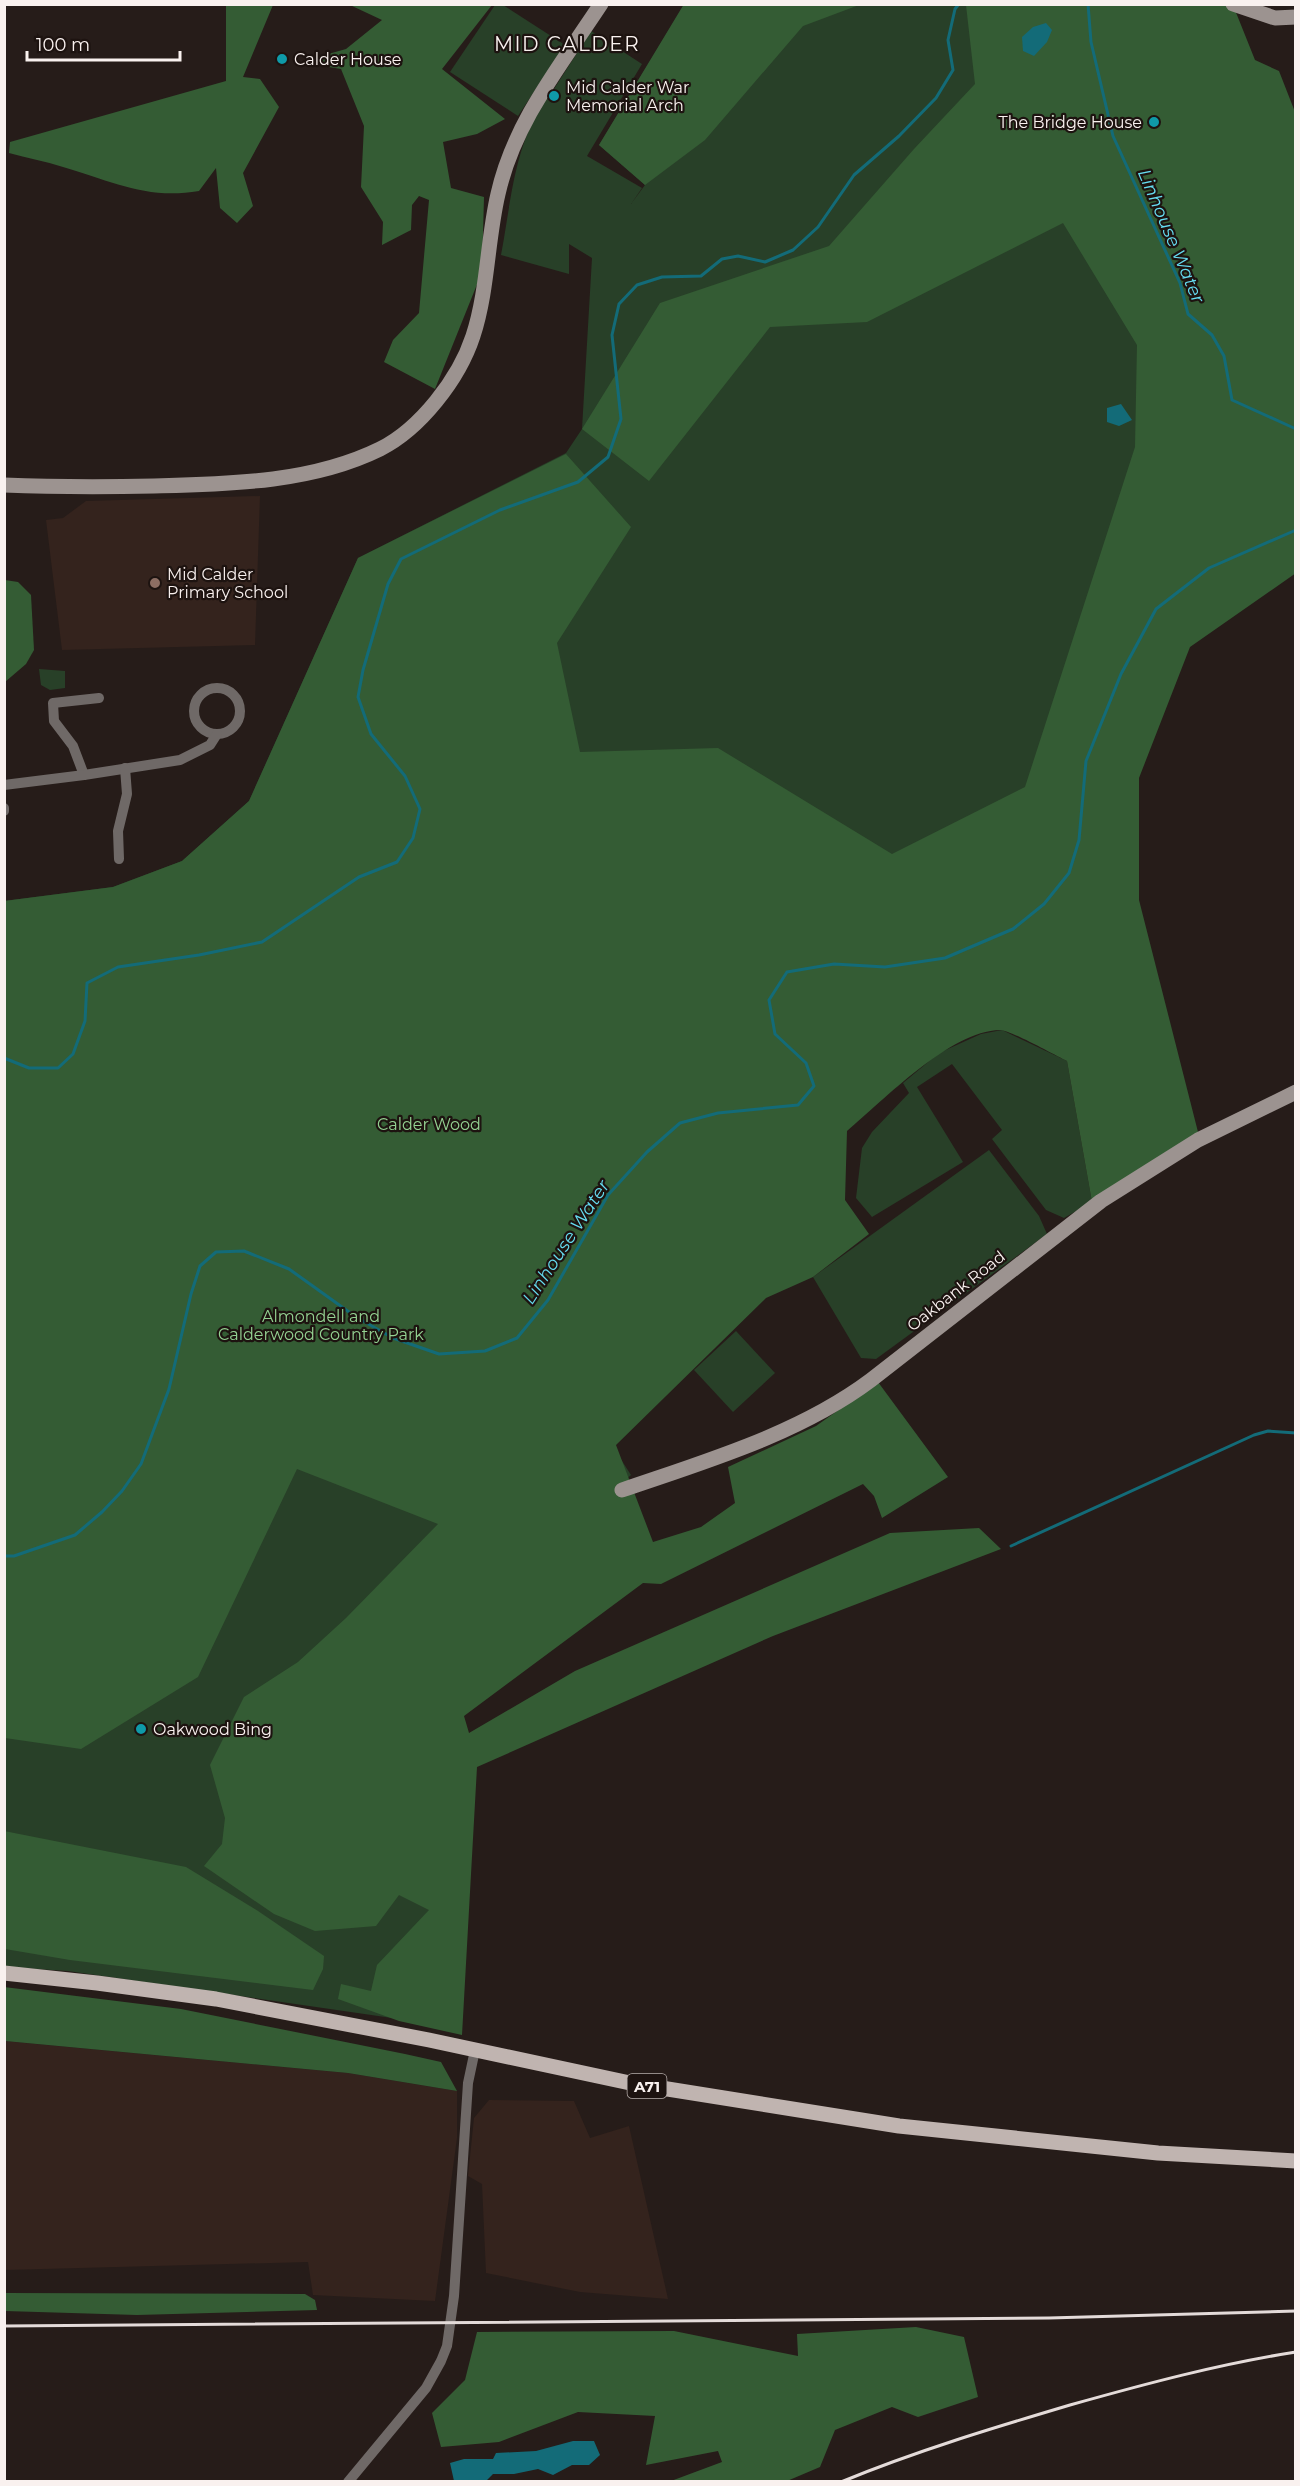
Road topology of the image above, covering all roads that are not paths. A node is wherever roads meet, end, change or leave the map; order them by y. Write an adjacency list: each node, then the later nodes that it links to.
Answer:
1 (601, 4): 4 (street)
2 (1233, 4): 3 (street)
3 (1296, 17)
4 (4, 485)
5 (99, 698): 8 (street)
6 (217, 734): 6 (street); 7 (street)
7 (125, 768): 8 (street); 10 (street)
8 (84, 776): 9 (street)
9 (4, 784)
10 (119, 846): 11 (street); 12 (street)
11 (130, 846)
12 (119, 859)
13 (1296, 1092): 14 (street, Oakbank Road)
14 (622, 1490)
15 (4, 1973): 16 (main road, A71)
16 (475, 2050): 17 (main road, A71); 18 (street)
17 (1296, 2161)
18 (348, 2481)

